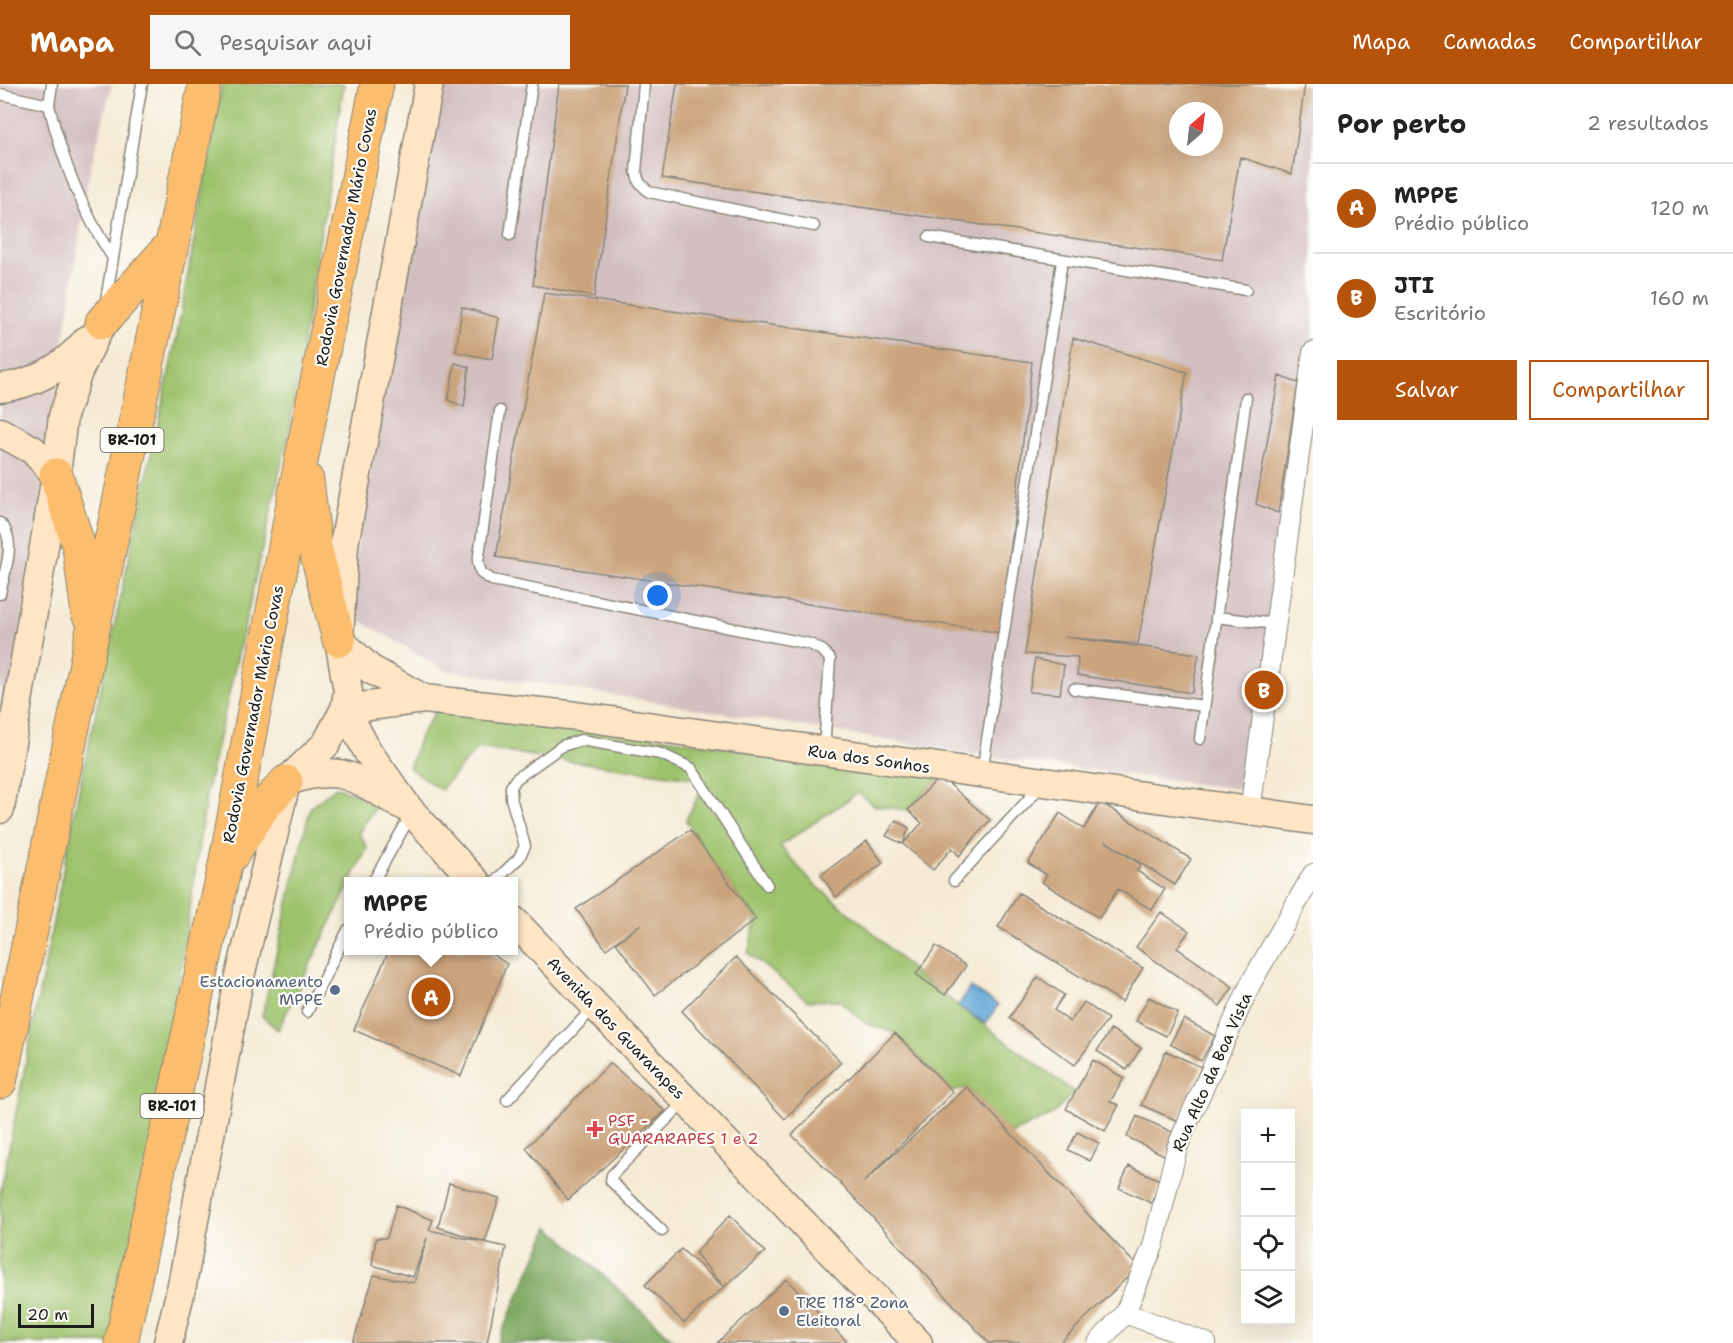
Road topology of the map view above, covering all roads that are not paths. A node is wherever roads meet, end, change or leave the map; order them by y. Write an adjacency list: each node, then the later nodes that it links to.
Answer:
1 (52, 84): 9 (lane)
2 (142, 84): 14 (lane)
3 (205, 84): 13 (highway, BR-101)
4 (377, 84): 23 (highway, Rodovia Governador Mário Covas / BR-101)
5 (429, 84): 30 (main road)
6 (532, 84): 11 (lane)
7 (644, 84): 10 (lane)
8 (0, 94): 9 (lane)
9 (49, 105): 14 (lane)
10 (814, 226)
11 (510, 235)
12 (929, 237): 15 (lane)
13 (173, 243): 17 (highway); 29 (highway, BR-101)
14 (113, 258): 17 (lane)
15 (1062, 261): 16 (lane); 37 (lane)
16 (1246, 290)
17 (102, 322): 19 (main road); 24 (main road)
18 (1313, 352): 28 (street)
19 (0, 388)
20 (1246, 398): 27 (lane)
21 (500, 411): 36 (lane)
22 (0, 432): 24 (main road)
23 (303, 446): 30 (highway); 44 (highway, Rodovia Governador Mário Covas / BR-101)
24 (56, 475): 29 (highway); 40 (main road)
25 (0, 523): 26 (lane)
26 (0, 594)
27 (1216, 617): 28 (lane); 33 (lane)
28 (1276, 624): 42 (street)
29 (92, 637): 55 (highway, BR-101)
30 (339, 640): 32 (main road, Rua dos Sonhos); 34 (main road)
31 (1074, 689): 33 (lane)
32 (424, 699): 34 (main road, Rua dos Sonhos); 36 (main road, Rua dos Sonhos)
33 (1204, 706): 35 (lane)
34 (345, 709): 38 (main road); 41 (main road)
35 (1200, 739)
36 (824, 752): 37 (main road, Rua dos Sonhos)
37 (981, 775): 39 (main road, Rua dos Sonhos)
38 (286, 782): 41 (main road); 44 (highway); 61 (main road)
39 (1043, 783): 42 (main road, Rua dos Sonhos); 49 (lane)
40 (0, 804)
41 (411, 810): 46 (lane); 47 (main road)
42 (1250, 812): 43 (main road, Rua dos Sonhos)
43 (1313, 820)
44 (224, 870): 60 (highway, Rodovia Governador Mário Covas / BR-101)
45 (1313, 874): 59 (street, Rua Alto da Boa Vista)
46 (376, 877)
47 (471, 877)
48 (499, 877): 50 (lane)
49 (954, 881)
50 (767, 885)
51 (518, 926): 53 (main road, Avenida dos Guararapes)
52 (344, 938): 54 (lane)
53 (595, 1006): 56 (lane); 57 (main road, Avenida dos Guararapes)
54 (307, 1012)
55 (0, 1082)
56 (507, 1100)
57 (685, 1101): 58 (lane); 62 (main road, Avenida dos Guararapes)
58 (662, 1231)
59 (1125, 1313): 63 (street, Rua Alto da Boa Vista); 64 (street)
60 (121, 1343)
61 (168, 1343)
62 (918, 1343)
63 (1098, 1343)
64 (1206, 1343)

